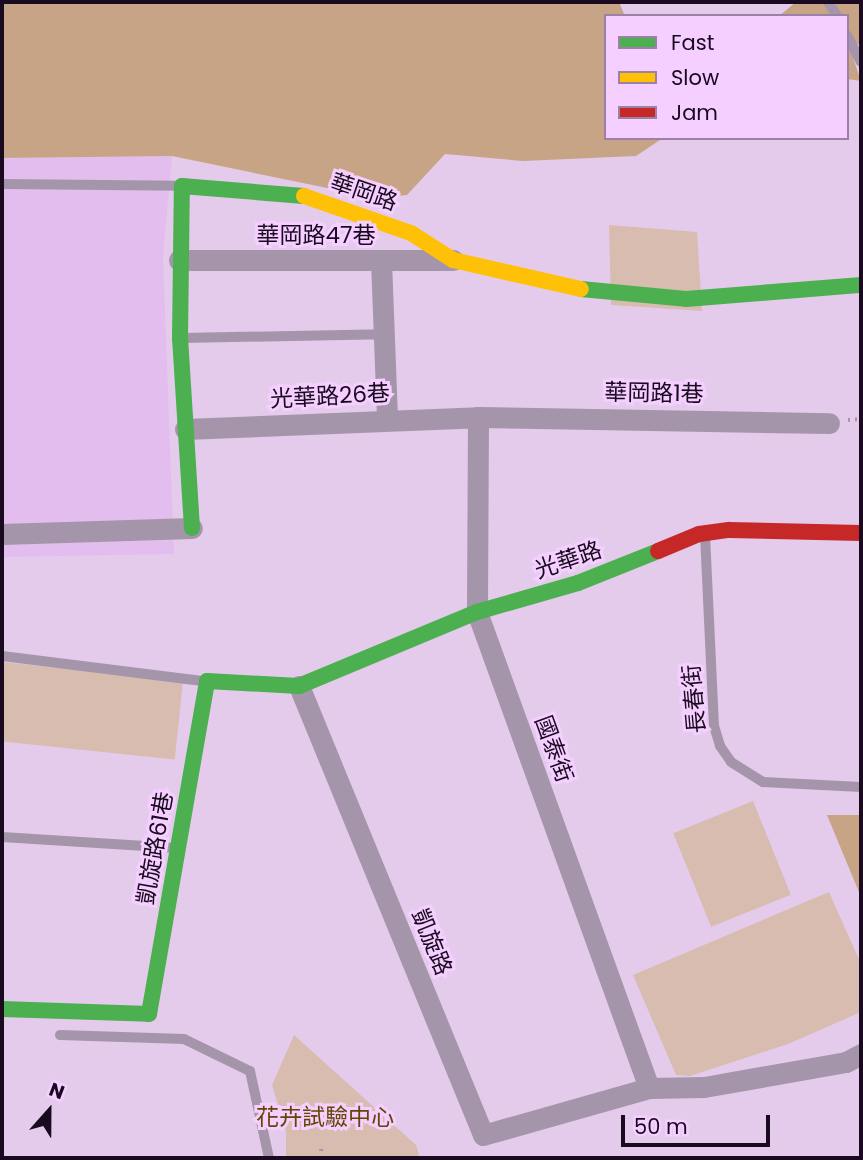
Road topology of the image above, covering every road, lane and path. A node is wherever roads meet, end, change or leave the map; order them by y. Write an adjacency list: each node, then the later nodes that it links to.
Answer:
1 (849, 39): 2 (lane)
2 (861, 62)
3 (2, 184): 4 (lane)
4 (182, 186): 5 (street); 6 (street, 華岡路)
5 (179, 260): 7 (street, 華岡路47巷); 10 (street)
6 (453, 260): 7 (street, 華岡路47巷); 8 (street, 華岡路)
7 (381, 261): 9 (street)
8 (861, 285)
9 (383, 334): 10 (lane); 12 (street)
10 (180, 339): 14 (street)
11 (478, 416): 12 (street, 光華路26巷); 13 (street, 華岡路1巷); 19 (street, 國泰街)
12 (387, 419): 14 (street, 光華路26巷)
13 (829, 423)
14 (185, 429): 15 (street)
15 (192, 528): 17 (street)
16 (861, 533): 18 (street, 光華路)
17 (2, 534)
18 (705, 534): 19 (street, 光華路); 23 (lane, 長春街)
19 (477, 612): 22 (street, 光華路); 29 (street, 國泰街)
20 (2, 656): 21 (lane)
21 (207, 681): 22 (street); 25 (street, 凱旋路61巷)
22 (299, 686): 29 (street, 凱旋路)
23 (861, 787)
24 (2, 837): 25 (lane)
25 (178, 849): 26 (street, 凱旋路61巷)
26 (2, 1009)
27 (60, 1035): 31 (lane)
28 (861, 1054): 29 (street, 凱旋路)
29 (649, 1088)
30 (321, 1146): 32 (path)
31 (268, 1158)
32 (321, 1158)

